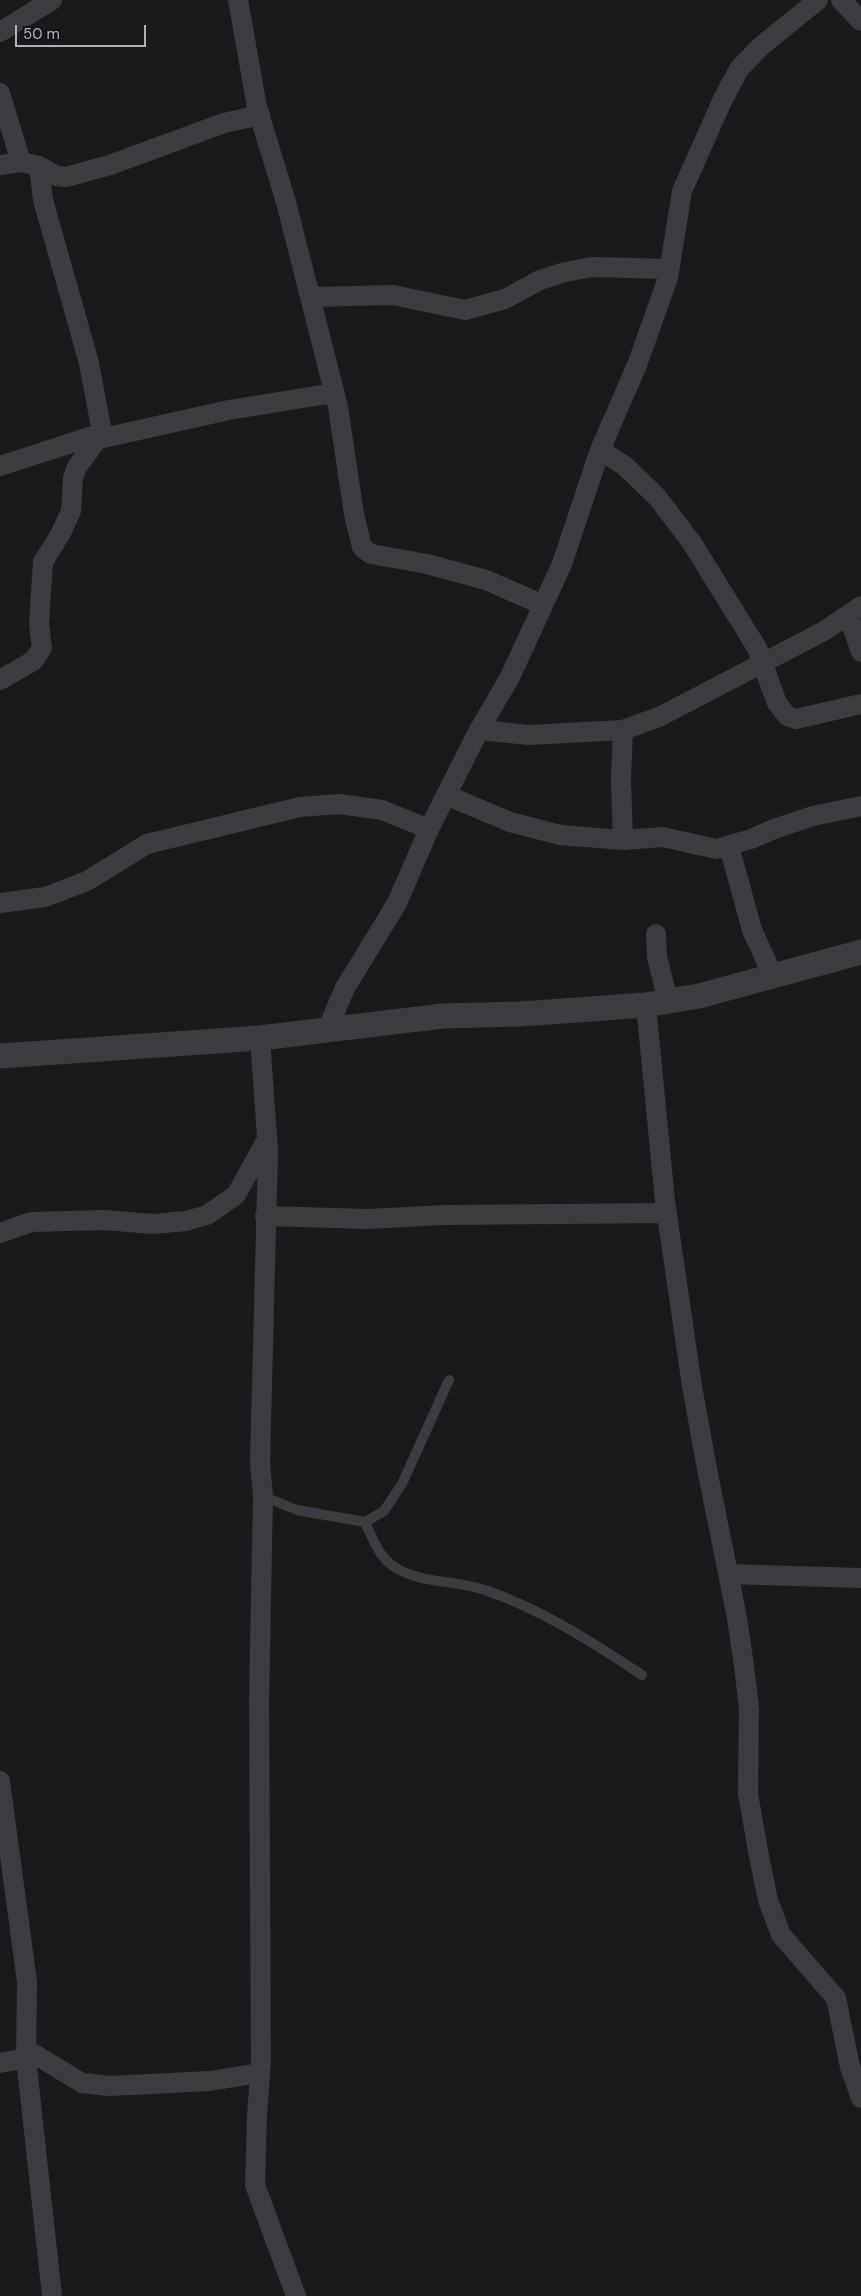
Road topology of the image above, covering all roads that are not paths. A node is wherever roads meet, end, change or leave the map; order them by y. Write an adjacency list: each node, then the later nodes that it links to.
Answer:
1 (52, 0): 6 (street)
2 (238, 0): 8 (street)
3 (818, 0): 11 (street)
4 (841, 0): 5 (street)
5 (861, 21)
6 (0, 32)
7 (0, 93): 9 (street)
8 (260, 115): 9 (street); 12 (street)
9 (30, 164): 10 (street); 14 (street)
10 (0, 165)
11 (669, 269): 12 (street); 15 (street)
12 (311, 297): 13 (street)
13 (334, 393): 14 (street); 17 (street)
14 (101, 436): 16 (street); 21 (street)
15 (600, 450): 17 (street); 20 (street)
16 (0, 466)
17 (543, 605): 23 (street)
18 (855, 610): 19 (street); 20 (street)
19 (861, 652)
20 (764, 662): 22 (street); 24 (street)
21 (0, 680)
22 (861, 704)
23 (479, 730): 24 (street); 25 (street)
24 (622, 730): 28 (street)
25 (446, 795): 27 (street); 28 (street)
26 (861, 806): 29 (street)
27 (429, 829): 30 (street); 35 (street)
28 (624, 840): 29 (street)
29 (729, 846): 33 (street)
30 (0, 903)
31 (656, 934): 34 (street)
32 (861, 952): 33 (street)
33 (773, 976): 34 (street)
34 (657, 1003): 35 (street); 39 (street)
35 (327, 1030): 36 (street)
36 (260, 1038): 37 (street); 38 (street)
37 (0, 1056)
38 (267, 1139): 40 (street); 41 (street)
39 (667, 1213): 40 (street); 45 (street)
40 (265, 1216): 43 (street)
41 (0, 1234)
42 (449, 1380): 44 (lane)
43 (263, 1496): 44 (lane); 51 (street)
44 (365, 1522): 47 (lane)
45 (728, 1574): 46 (street); 52 (street)
46 (861, 1578)
47 (642, 1675)
48 (0, 1781): 49 (street)
49 (26, 2054): 50 (street); 51 (street); 53 (street)
50 (0, 2063)
51 (260, 2073): 54 (street)
52 (861, 2098)
53 (52, 2296)
54 (296, 2296)

